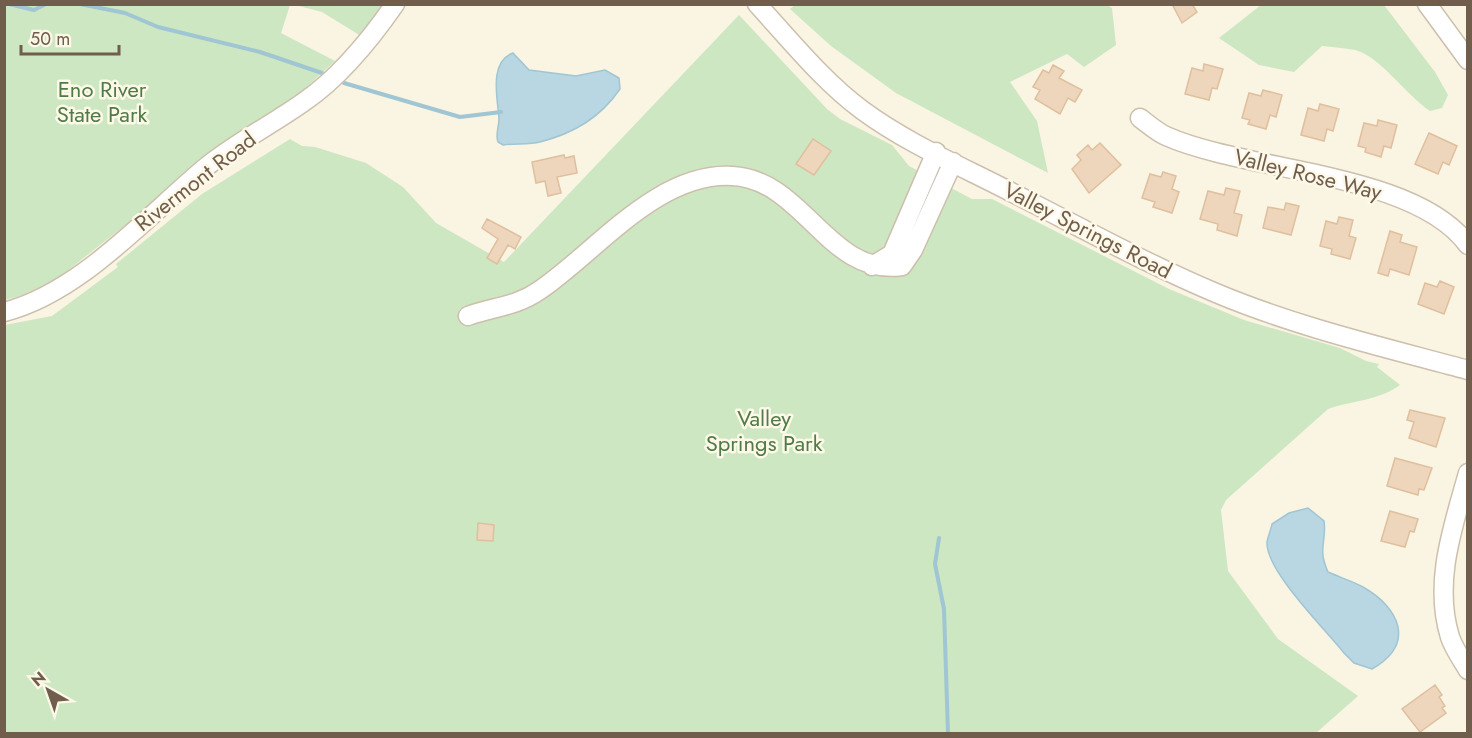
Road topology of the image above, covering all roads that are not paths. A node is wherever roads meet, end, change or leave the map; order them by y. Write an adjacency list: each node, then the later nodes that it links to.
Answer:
1 (395, 4): 10 (street, Rivermont Road)
2 (757, 4): 6 (street, Valley Springs Road)
3 (1427, 4): 4 (street)
4 (1467, 60)
5 (1140, 118): 8 (street, Valley Rose Way)
6 (936, 152): 7 (street, Valley Springs Road); 9 (street)
7 (953, 162): 9 (street); 12 (street, Valley Springs Road)
8 (1467, 245)
9 (872, 266): 11 (street)
10 (4, 312)
11 (468, 316)
12 (1467, 370)
13 (1467, 473): 14 (street)
14 (1467, 670)

